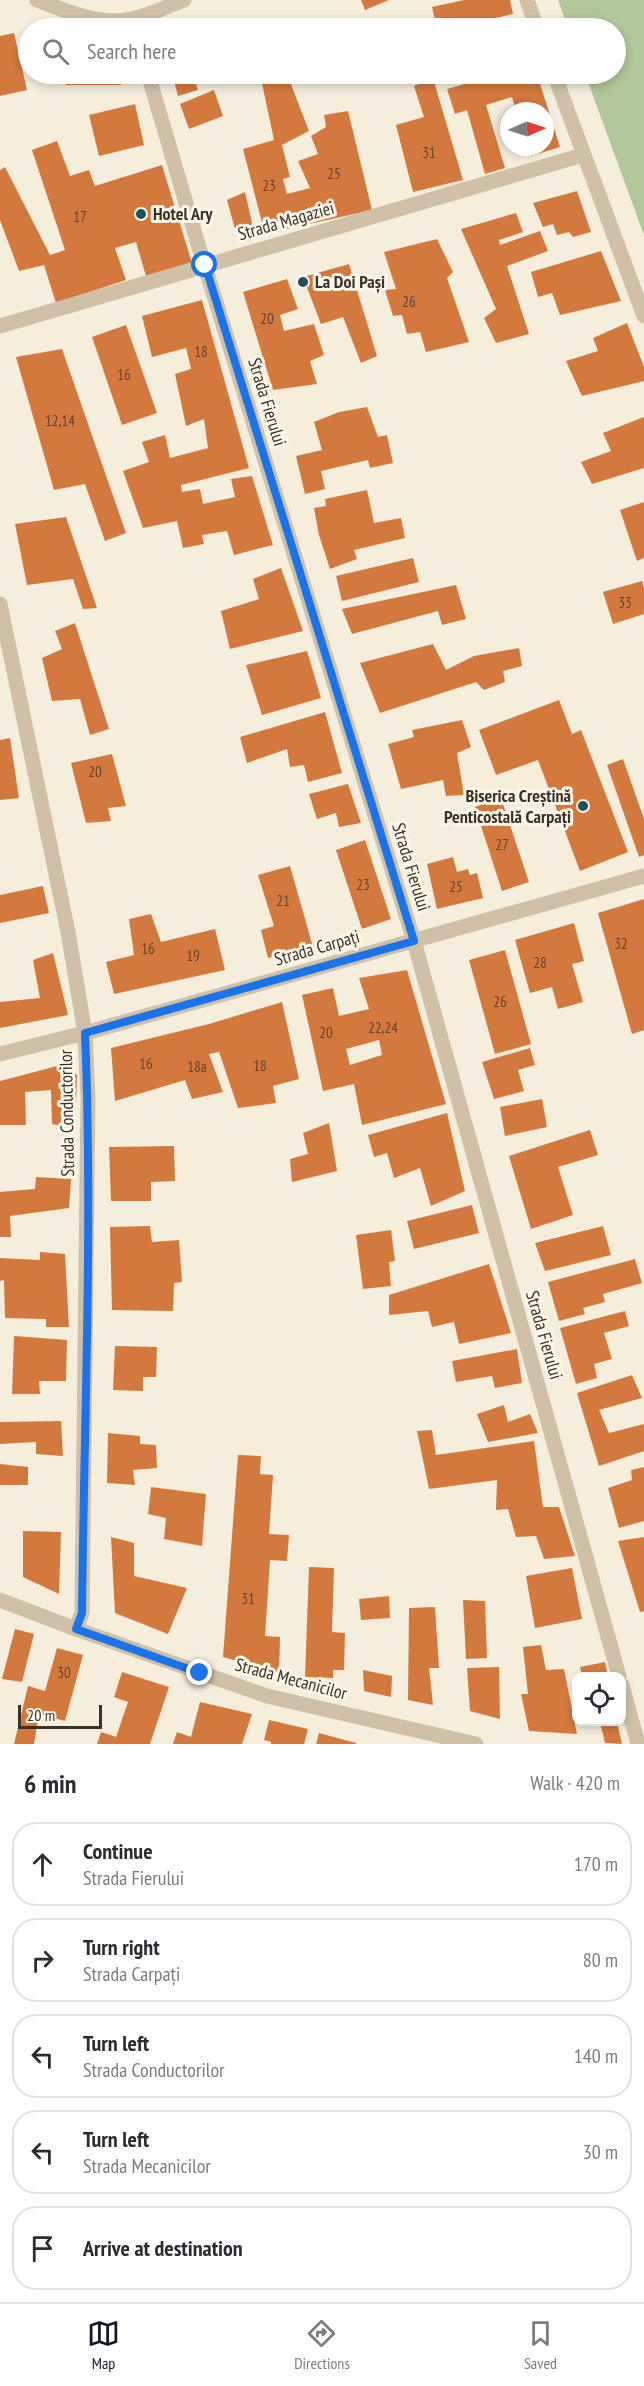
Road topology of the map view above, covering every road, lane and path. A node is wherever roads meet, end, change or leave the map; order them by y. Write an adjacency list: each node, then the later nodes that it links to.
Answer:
1 (37, 0): 4 (street)
2 (184, 0): 5 (street)
3 (527, 0): 6 (street)
4 (88, 18)
5 (146, 18)
6 (533, 18)
7 (151, 84): 10 (street, Strada Fierului)
8 (558, 84): 9 (street)
9 (583, 154): 10 (street, Strada Magaziei); 11 (street)
10 (205, 265): 12 (street, Strada Magaziei); 15 (street, Strada Fierului)
11 (644, 316)
12 (0, 326)
13 (0, 604): 16 (street, Strada Conductorilor)
14 (644, 876): 15 (street, Strada Carpați)
15 (414, 941): 16 (street, Strada Carpați); 20 (street, Strada Fierului)
16 (85, 1033): 17 (street, Strada Carpați); 19 (street, Strada Conductorilor)
17 (0, 1054)
18 (0, 1600): 19 (street, Strada Mecanicilor)
19 (76, 1629): 22 (street, Strada Mecanicilor)
20 (618, 1672)
21 (626, 1702): 23 (street)
22 (476, 1744)
23 (638, 1744)

